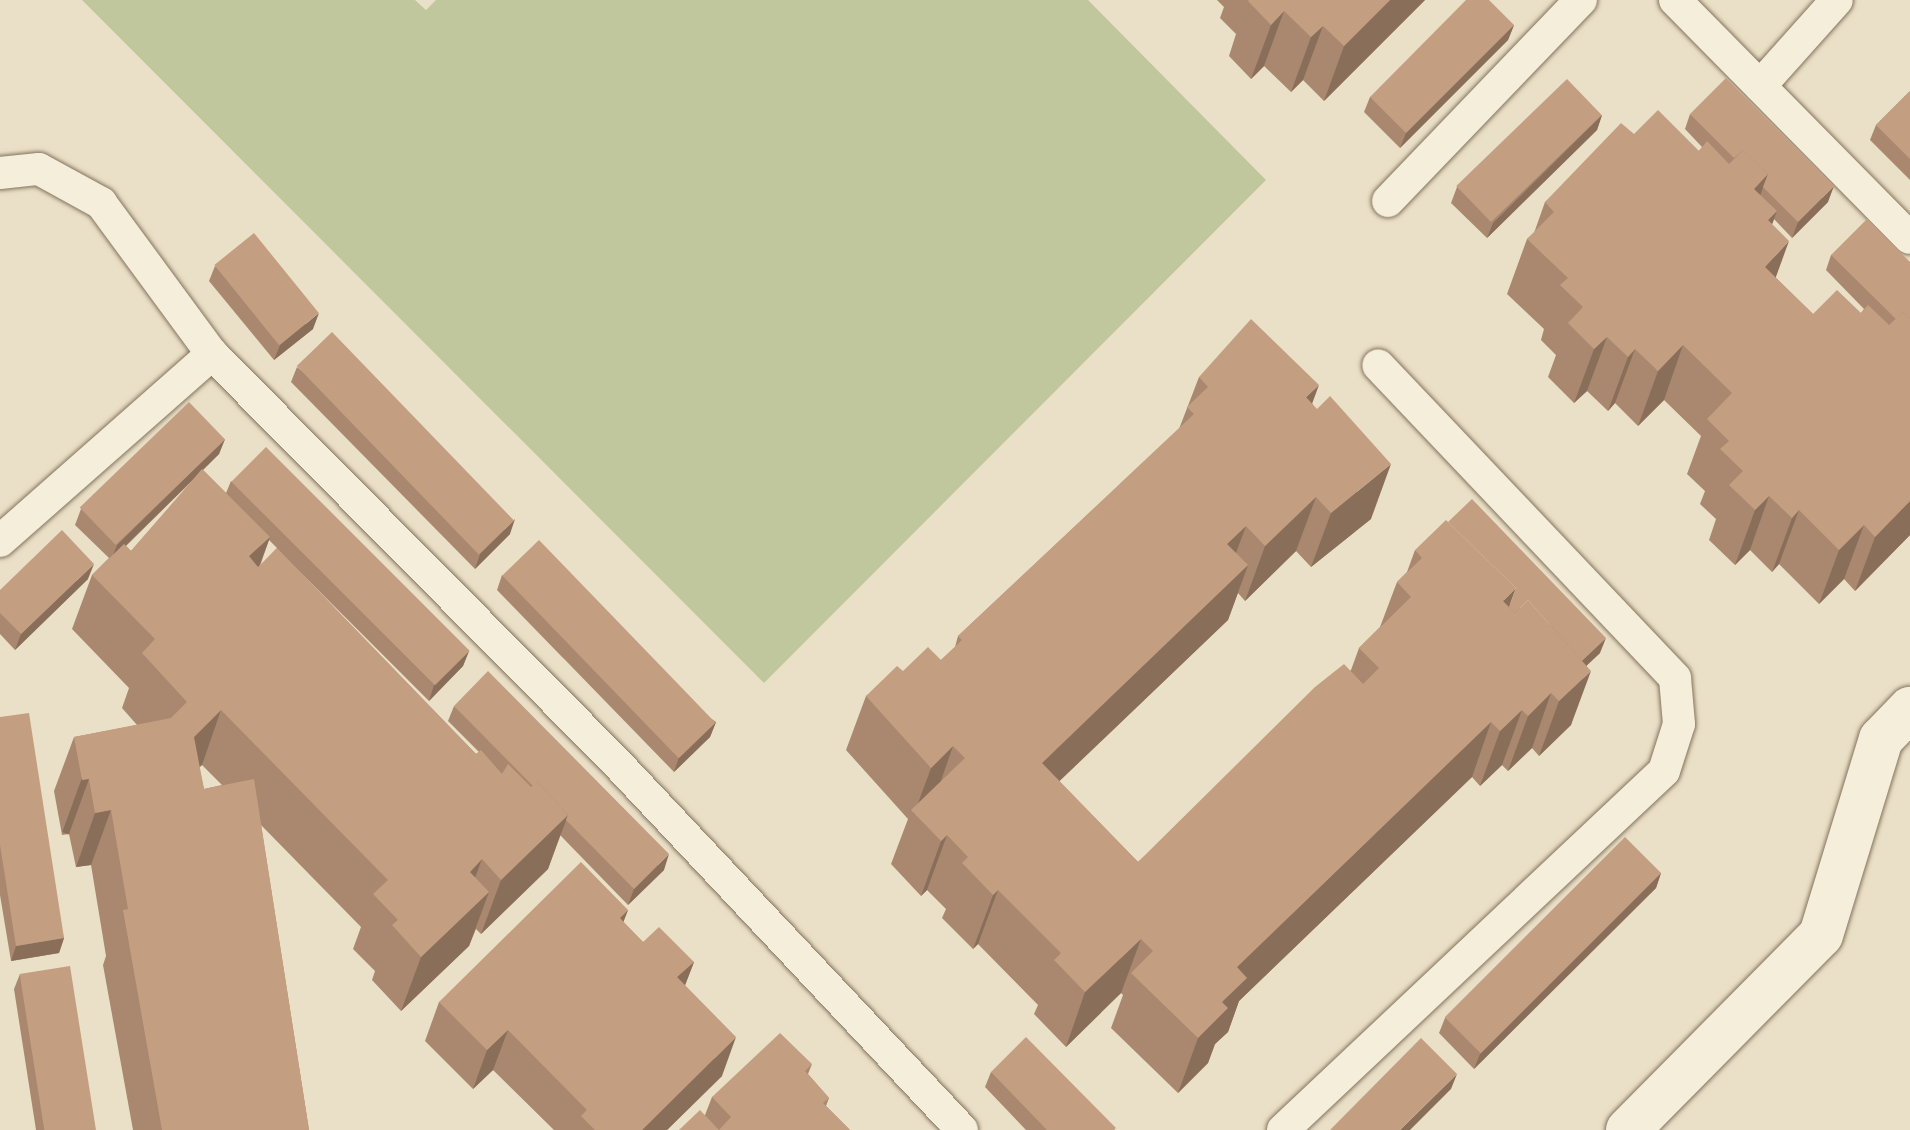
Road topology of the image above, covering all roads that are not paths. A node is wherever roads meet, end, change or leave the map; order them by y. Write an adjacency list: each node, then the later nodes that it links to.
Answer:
1 (1581, 0): 6 (lane)
2 (1675, 0): 4 (lane)
3 (1837, 0): 4 (lane)
4 (1760, 86): 7 (lane)
5 (0, 173): 8 (lane)
6 (1388, 201)
7 (1910, 238)
8 (212, 354): 10 (lane); 12 (lane)
9 (1378, 365): 13 (lane)
10 (0, 541)
11 (1910, 709): 14 (street)
12 (962, 1130)
13 (1283, 1130)
14 (1628, 1130)

